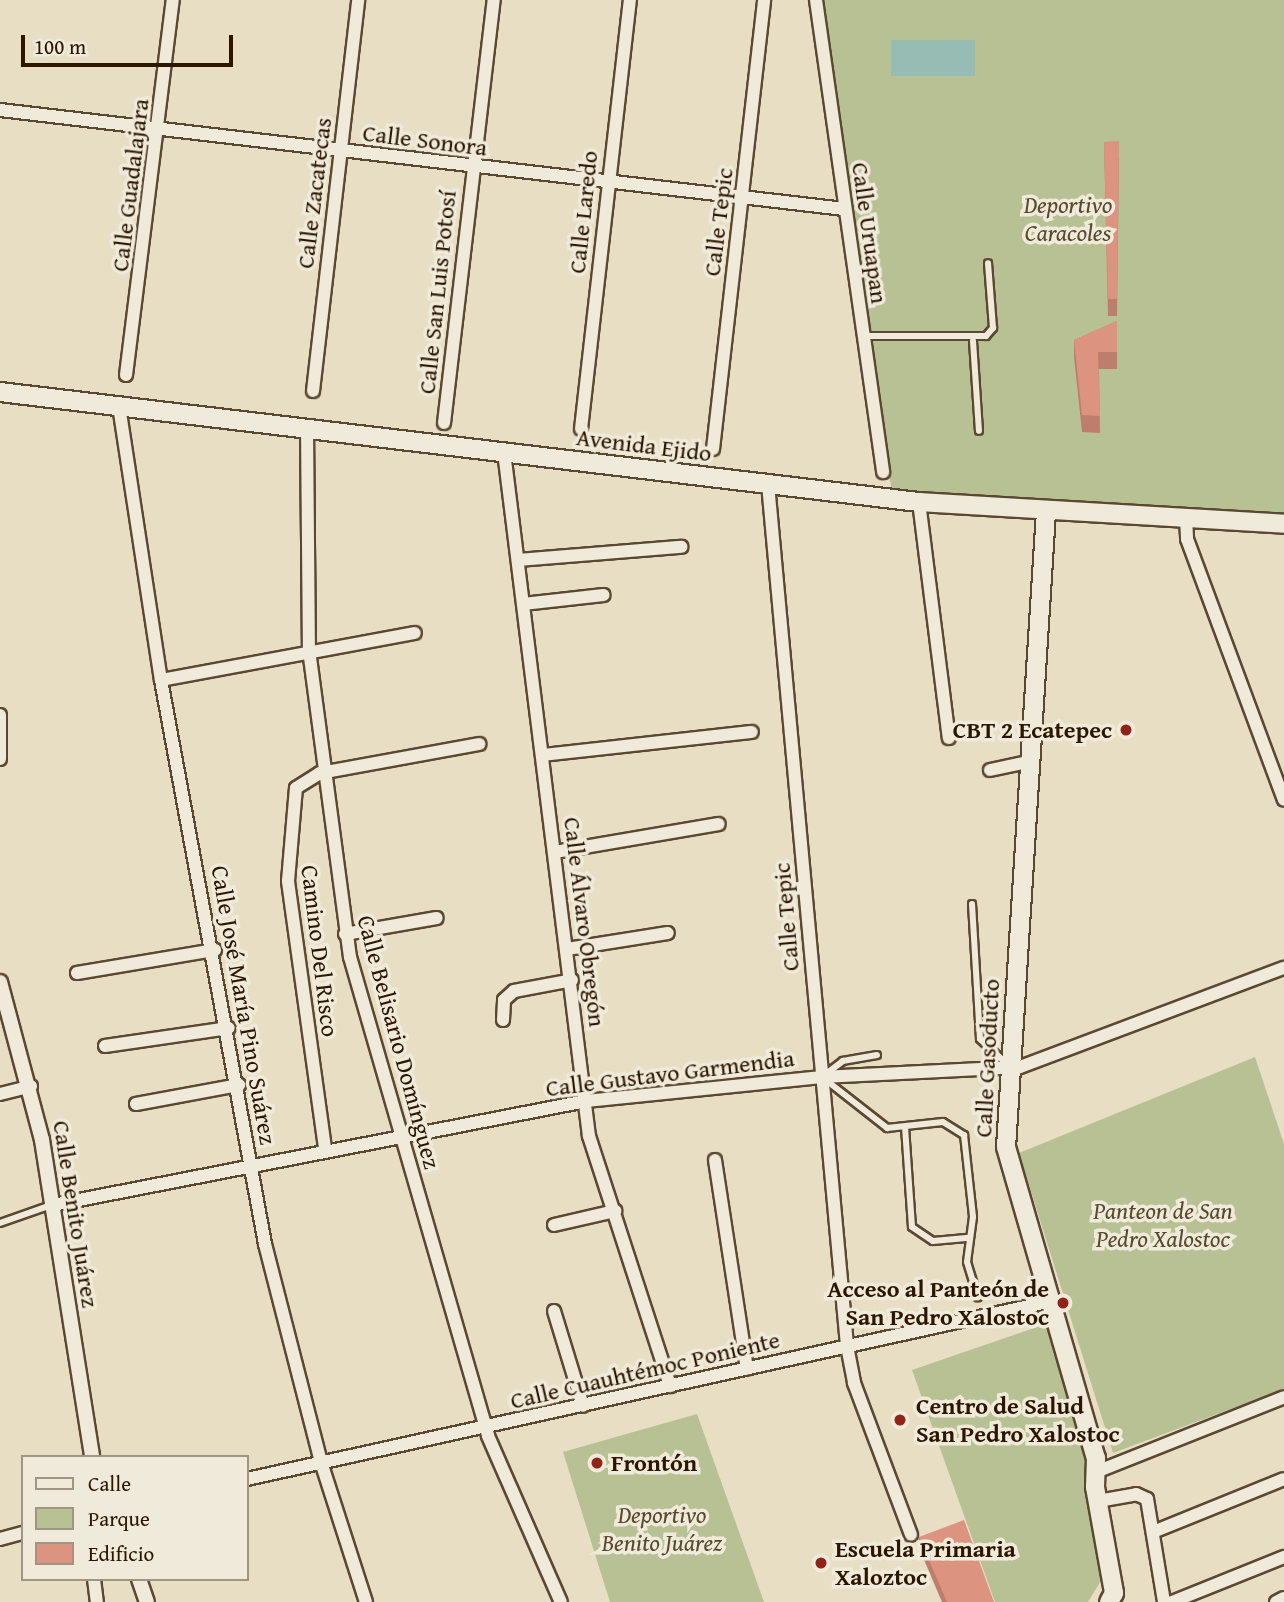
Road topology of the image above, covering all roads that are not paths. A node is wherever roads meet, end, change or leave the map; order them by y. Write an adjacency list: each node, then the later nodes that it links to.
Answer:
1 (173, 0): 8 (street, Calle Guadalajara)
2 (358, 0): 9 (street, Calle Zacatecas)
3 (494, 0): 10 (street, Calle San Luis Potosí)
4 (630, 0): 11 (street, Calle Laredo)
5 (764, 0): 12 (street, Calle Tepic)
6 (816, 0): 13 (street, Calle Uruapan)
7 (0, 110): 8 (street, Calle Sonora)
8 (159, 127): 9 (street, Calle Sonora); 17 (street, Calle Guadalajara)
9 (340, 151): 10 (street, Calle Sonora); 18 (street, Calle Zacatecas)
10 (472, 167): 11 (street, Calle Sonora); 21 (street, Calle San Luis Potosí)
11 (606, 184): 12 (street, Calle Sonora); 23 (street, Calle Laredo)
12 (742, 198): 13 (street, Calle Sonora); 25 (street, Calle Tepic)
13 (844, 209): 15 (street, Calle Uruapan)
14 (988, 263): 16 (lane)
15 (863, 336): 16 (lane); 27 (street, Calle Uruapan)
16 (973, 341): 24 (lane)
17 (126, 375)
18 (313, 391)
19 (0, 392): 20 (main road, Avenida Ejido)
20 (119, 406): 22 (main road, Avenida Ejido); 39 (street, Calle José María Pino Suárez)
21 (444, 423)
22 (307, 427): 26 (main road, Avenida Ejido); 38 (street, Calle Belisario Domínguez)
23 (581, 429)
24 (979, 431)
25 (713, 449)
26 (504, 453): 28 (main road, Avenida Ejido); 34 (street, Calle Álvaro Obregón)
27 (883, 472)
28 (768, 484): 29 (main road, Avenida Ejido); 69 (street, Calle Tepic)
29 (919, 502): 30 (main road, Avenida Ejido); 42 (street)
30 (1046, 512): 31 (main road, Avenida Ejido); 46 (main road, Calle Gasoducto)
31 (1186, 518): 32 (main road, Avenida Ejido); 49 (street)
32 (1284, 524)
33 (681, 547): 34 (street)
34 (518, 560): 36 (street, Calle Álvaro Obregón)
35 (603, 595): 36 (street)
36 (523, 604): 44 (street, Calle Álvaro Obregón)
37 (415, 633): 38 (street)
38 (309, 650): 39 (street); 48 (street, Calle Belisario Domínguez)
39 (162, 680): 57 (street, Calle José María Pino Suárez)
40 (0, 715): 45 (street)
41 (752, 732): 44 (street)
42 (950, 738)
43 (480, 744): 48 (street)
44 (543, 755): 51 (street, Calle Álvaro Obregón)
45 (0, 760)
46 (1028, 762): 47 (street); 68 (main road, Calle Gasoducto)
47 (990, 770)
48 (320, 773): 55 (street, Calle Belisario Domínguez); 77 (street, Camino Del Risco)
49 (1284, 800)
50 (719, 824): 51 (street)
51 (555, 852): 56 (street, Calle Álvaro Obregón)
52 (972, 904): 68 (lane)
53 (437, 918): 55 (street)
54 (668, 933): 56 (street)
55 (345, 934): 76 (street, Calle Belisario Domínguez)
56 (567, 949): 60 (street, Calle Álvaro Obregón)
57 (215, 950): 59 (street); 65 (street, Calle José María Pino Suárez)
58 (1284, 968): 68 (street, Calle Gustavo Garmendia)
59 (77, 973)
60 (572, 980): 62 (street); 73 (street, Calle Álvaro Obregón)
61 (0, 982): 63 (street, Calle Benito Juárez)
62 (503, 1020)
63 (16, 1023): 64 (lane); 71 (street, Calle Benito Juárez)
64 (0, 1026)
65 (229, 1028): 66 (street); 70 (street, Calle José María Pino Suárez)
66 (105, 1046)
67 (877, 1055): 69 (lane)
68 (1010, 1067): 69 (street, Calle Gustavo Garmendia); 86 (main road, Calle Gasoducto)
69 (822, 1077): 73 (street, Calle Gustavo Garmendia); 75 (lane); 88 (street, Calle Tepic)
70 (239, 1084): 74 (street); 79 (street, Calle José María Pino Suárez)
71 (31, 1086): 72 (street); 80 (street, Calle Benito Juárez)
72 (0, 1094)
73 (586, 1101): 76 (street, Calle Gustavo Garmendia); 81 (street, Calle Álvaro Obregón)
74 (136, 1104)
75 (905, 1126): 84 (lane); 84 (lane)
76 (401, 1136): 77 (street, Calle Gustavo Garmendia); 93 (street, Calle Belisario Domínguez)
77 (325, 1148): 79 (street, Calle Gustavo Garmendia)
78 (715, 1160): 89 (street)
79 (251, 1165): 80 (street, Calle Gustavo Garmendia); 95 (street, Calle José María Pino Suárez)
80 (53, 1205): 82 (lane); 94 (street, Calle Benito Juárez)
81 (615, 1212): 83 (street); 90 (street, Calle Álvaro Obregón)
82 (0, 1223)
83 (554, 1225)
84 (969, 1238): 85 (lane)
85 (978, 1297)
86 (1052, 1301): 88 (street, Calle Cuauhtémoc Poniente); 96 (main road, Calle Gasoducto)
87 (554, 1311): 92 (street)
88 (846, 1346): 89 (street, Calle Cuauhtémoc Poniente); 102 (street, Calle Tepic)
89 (747, 1369): 90 (street, Calle Cuauhtémoc Poniente)
90 (670, 1386): 92 (street, Calle Cuauhtémoc Poniente)
91 (1284, 1397): 96 (street)
92 (583, 1406): 93 (street, Calle Cuauhtémoc Poniente)
93 (485, 1428): 95 (street, Calle Cuauhtémoc Poniente); 112 (street, Calle Belisario Domínguez)
94 (92, 1455)
95 (321, 1462): 97 (street, Calle Cuauhtémoc Poniente); 111 (street, Calle José María Pino Suárez)
96 (1096, 1472): 99 (main road, Calle Gasoducto)
97 (248, 1479)
98 (1284, 1479): 100 (street)
99 (1098, 1501): 100 (street); 108 (main road, Calle Gasoducto)
100 (1153, 1532): 113 (street)
101 (21, 1534): 103 (street)
102 (911, 1535)
103 (0, 1539)
104 (1284, 1557): 114 (street)
105 (94, 1581): 109 (street)
106 (140, 1581): 110 (street)
107 (1284, 1598): 115 (street)
108 (1113, 1599)
109 (97, 1602)
110 (147, 1602)
111 (366, 1602)
112 (561, 1602)
113 (1164, 1602)
114 (1172, 1602)
115 (1276, 1602)

